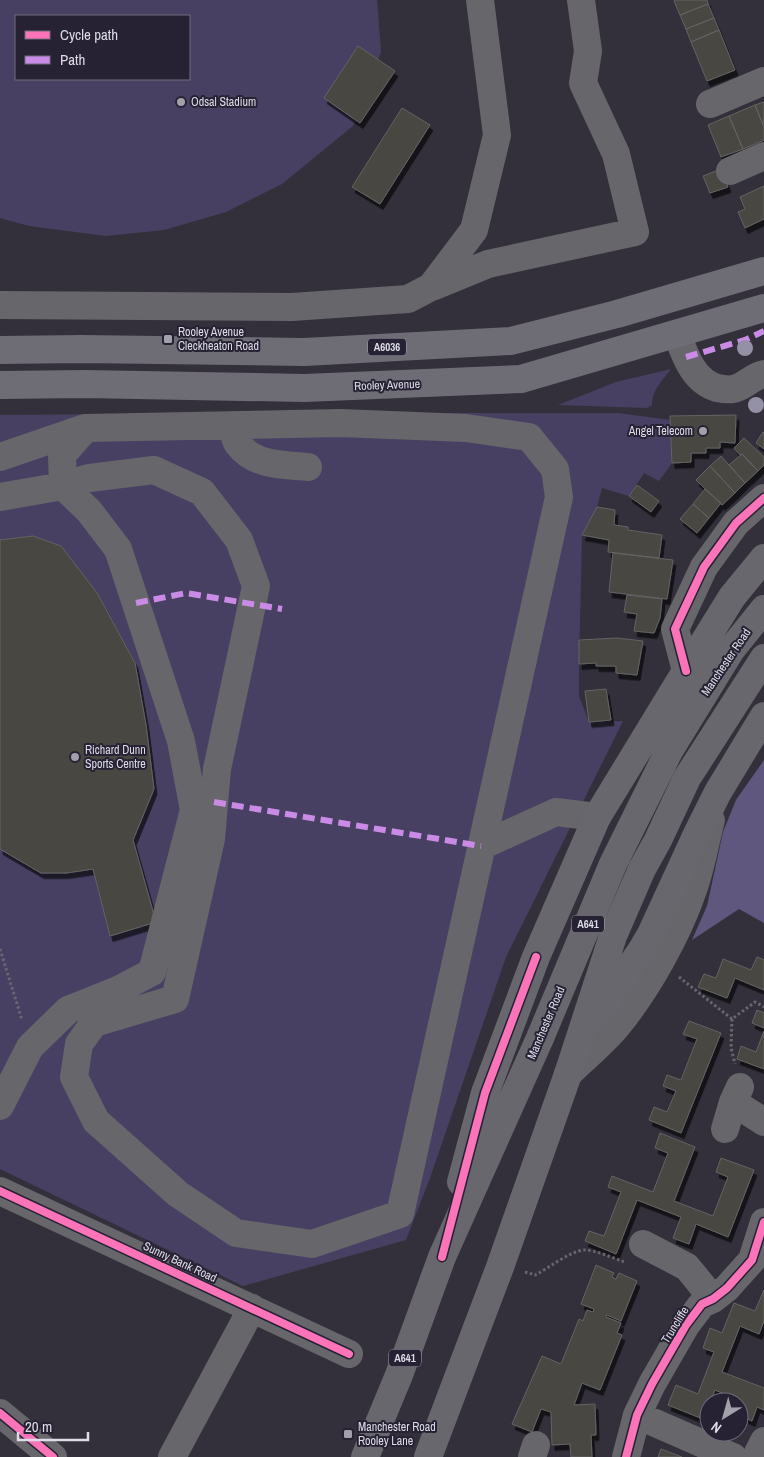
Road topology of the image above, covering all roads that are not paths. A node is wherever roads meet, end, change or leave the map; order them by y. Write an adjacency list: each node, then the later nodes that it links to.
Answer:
1 (480, 0): 8 (street)
2 (581, 0): 8 (street)
3 (764, 81): 4 (street)
4 (710, 104)
5 (764, 156): 6 (street)
6 (730, 171)
7 (764, 270): 12 (highway, A6036)
8 (431, 287): 9 (street)
9 (0, 304)
10 (764, 308): 11 (highway, Rooley Avenue)
11 (677, 334): 13 (street); 15 (highway, Rooley Avenue)
12 (0, 350)
13 (764, 374)
14 (0, 385): 15 (highway, Rooley Avenue)
15 (264, 388): 16 (street)
16 (264, 424): 17 (street); 32 (street)
17 (232, 425): 18 (street); 20 (street)
18 (85, 428): 19 (street); 21 (street)
19 (0, 457)
20 (308, 467)
21 (63, 486): 22 (street); 30 (street); 30 (street)
22 (0, 498)
23 (764, 498): 27 (street)
24 (764, 558): 27 (main road)
25 (764, 608): 41 (main road, Manchester Road / A641)
26 (764, 658): 33 (main road, A641)
27 (686, 671): 31 (main road)
28 (764, 716): 29 (main road)
29 (718, 792): 33 (main road); 34 (street)
30 (204, 806): 32 (street); 35 (street)
31 (598, 817): 32 (street); 41 (main road)
32 (481, 846)
33 (578, 1043): 34 (main road, A641)
34 (568, 1074): 51 (main road, A641)
35 (0, 1106)
36 (764, 1122): 37 (street)
37 (725, 1129)
38 (0, 1191): 43 (street, Sunny Bank Road)
39 (764, 1222): 42 (street, Truncliffe)
40 (643, 1244): 42 (street)
41 (442, 1257): 50 (main road, Manchester Road / A641)
42 (713, 1298): 46 (street, Truncliffe)
43 (252, 1308): 44 (street, Sunny Bank Road); 49 (street)
44 (349, 1354)
45 (0, 1414): 48 (street)
46 (637, 1415): 52 (street, Truncliffe); 53 (street)
47 (764, 1441): 54 (street)
48 (53, 1457)
49 (172, 1457)
50 (365, 1457)
51 (428, 1457)
52 (626, 1457)
53 (733, 1457)
54 (756, 1457)

